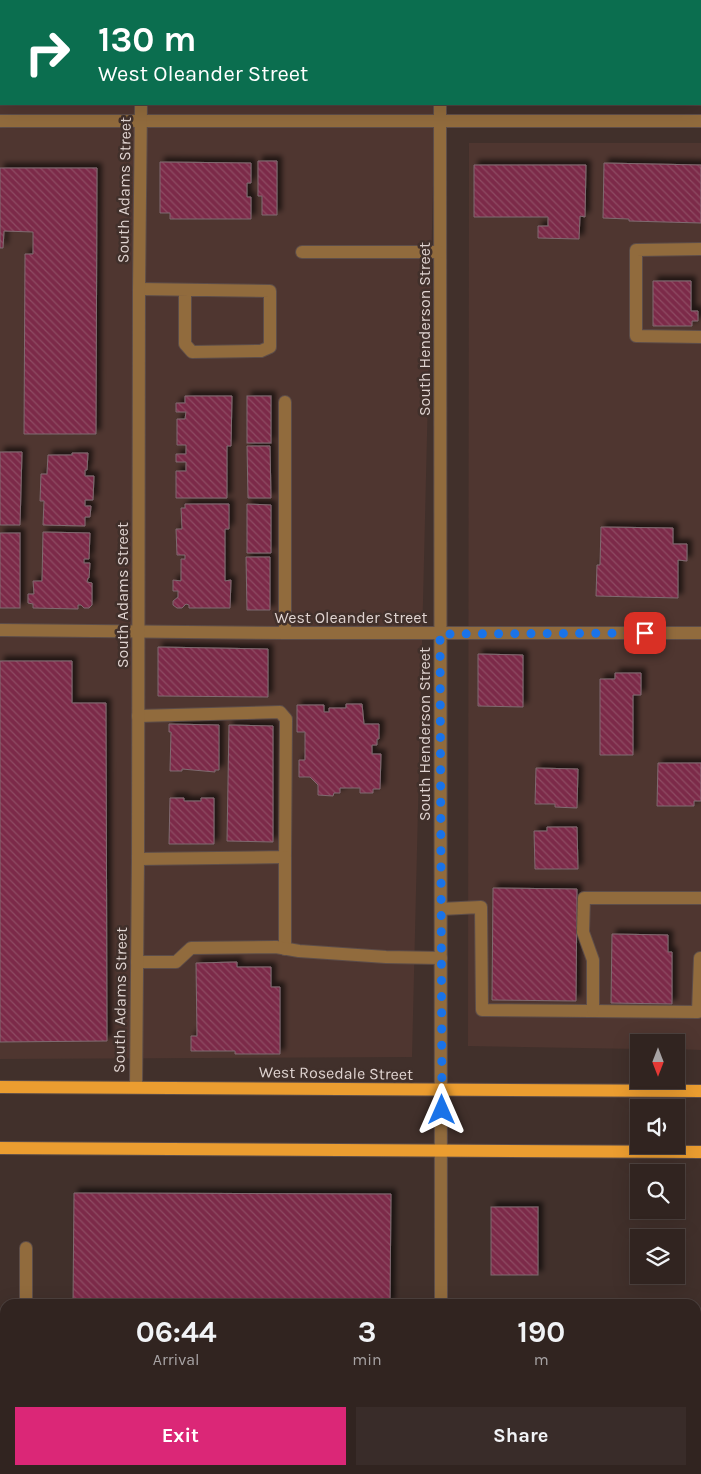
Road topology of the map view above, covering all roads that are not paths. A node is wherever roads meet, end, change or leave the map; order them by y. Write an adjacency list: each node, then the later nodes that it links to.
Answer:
1 (141, 105): 4 (street, South Adams Street)
2 (440, 105): 5 (street, South Henderson Street)
3 (0, 121): 4 (street)
4 (141, 121): 5 (street); 10 (street, South Adams Street)
5 (440, 121): 6 (street); 9 (street, South Henderson Street)
6 (701, 121)
7 (701, 249): 12 (street)
8 (302, 252): 9 (street)
9 (440, 252): 18 (street, South Henderson Street)
10 (139, 289): 11 (street); 15 (street, South Adams Street)
11 (185, 290): 11 (street)
12 (701, 337)
13 (285, 402): 17 (street)
14 (0, 630): 15 (street, West Oleander Street)
15 (138, 632): 17 (street, West Oleander Street); 19 (street, South Adams Street)
16 (701, 633): 18 (street, West Oleander Street)
17 (285, 634): 18 (street, West Oleander Street)
18 (440, 634): 23 (street, South Henderson Street)
19 (138, 716): 20 (street); 21 (street, South Adams Street)
20 (285, 857): 21 (street); 24 (street)
21 (138, 859): 27 (street, South Adams Street)
22 (701, 898): 28 (street)
23 (441, 909): 25 (street, South Henderson Street); 28 (street)
24 (285, 949): 25 (street); 27 (street)
25 (441, 958): 31 (street, South Henderson Street)
26 (701, 958): 28 (street)
27 (137, 962): 30 (street, South Adams Street)
28 (593, 1011)
29 (0, 1087): 30 (main road, West Rosedale Street)
30 (136, 1087): 31 (main road, West Rosedale Street)
31 (442, 1090): 32 (main road, West Rosedale Street); 34 (street, South Henderson Street)
32 (701, 1091)
33 (0, 1148): 34 (main road)
34 (441, 1150): 35 (main road); 38 (street, South Henderson Street)
35 (701, 1152)
36 (26, 1248): 37 (street)
37 (26, 1299)
38 (441, 1299)

